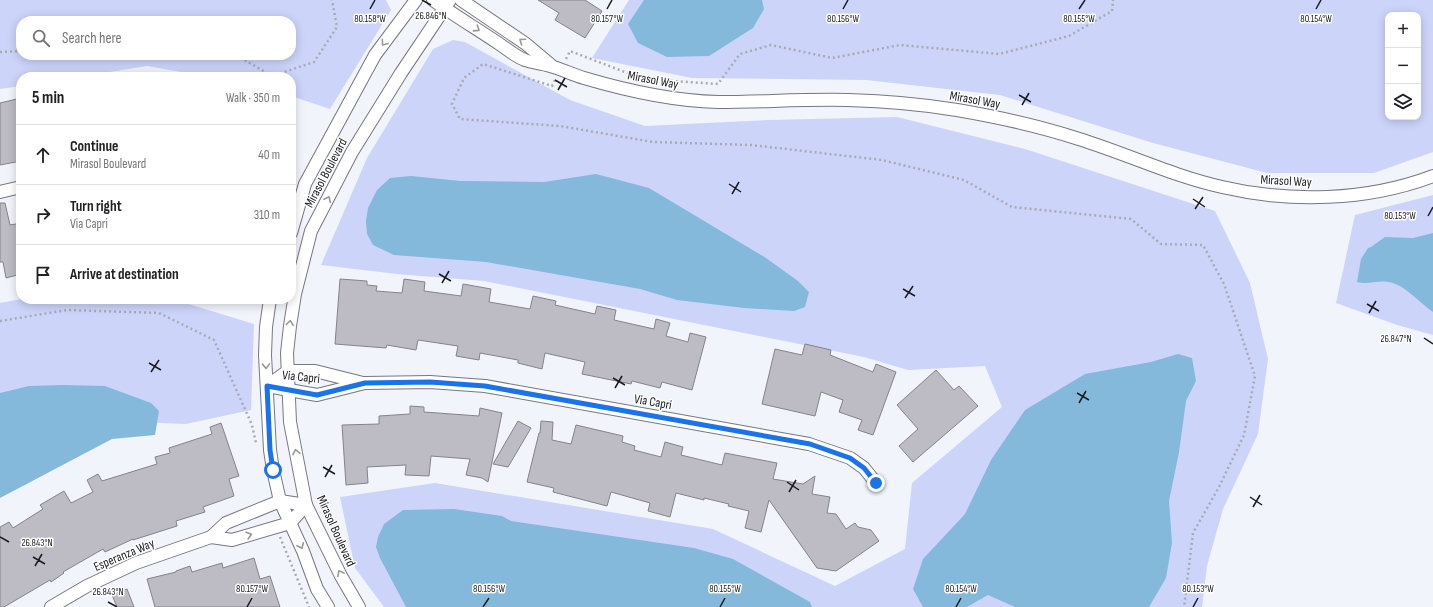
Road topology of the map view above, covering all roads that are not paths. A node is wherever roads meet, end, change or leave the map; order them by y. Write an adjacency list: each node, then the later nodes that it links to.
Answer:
1 (416, 0): 9 (street, Mirasol Boulevard, one-way to 9)
2 (433, 0): 4 (street, Mirasol Way)
3 (461, 0): 5 (street, Mirasol Way, one-way to 3)
4 (447, 4): 5 (street, Mirasol Way, one-way to 5); 12 (street, Mirasol Boulevard, one-way to 4)
5 (556, 68): 6 (street, Mirasol Way)
6 (1433, 176)
7 (16, 188): 8 (street)
8 (0, 192)
9 (296, 207)
10 (296, 214): 12 (street)
11 (296, 231): 12 (street)
12 (311, 232): 13 (street, Mirasol Boulevard, one-way to 12)
13 (296, 290)
14 (269, 304): 18 (street, one-way to 18)
15 (294, 304): 16 (street, Mirasol Boulevard, one-way to 15)
16 (288, 371): 17 (street, Via Capri); 18 (street, Via Capri); 19 (street, Mirasol Boulevard)
17 (365, 383): 19 (street, Via Capri); 20 (street, Via Capri)
18 (267, 386): 19 (street, Via Capri); 21 (street)
19 (289, 391): 22 (street, Mirasol Boulevard, one-way to 19)
20 (876, 483)
21 (280, 502): 22 (street, Esperanza Way); 23 (street); 24 (street, Esperanza Way)
22 (306, 505): 23 (street); 27 (street, Mirasol Boulevard, one-way to 22)
23 (290, 523): 24 (street, Esperanza Way, one-way to 23); 26 (street, one-way to 26)
24 (211, 537): 25 (street, Esperanza Way)
25 (52, 607)
26 (328, 607)
27 (359, 607)

